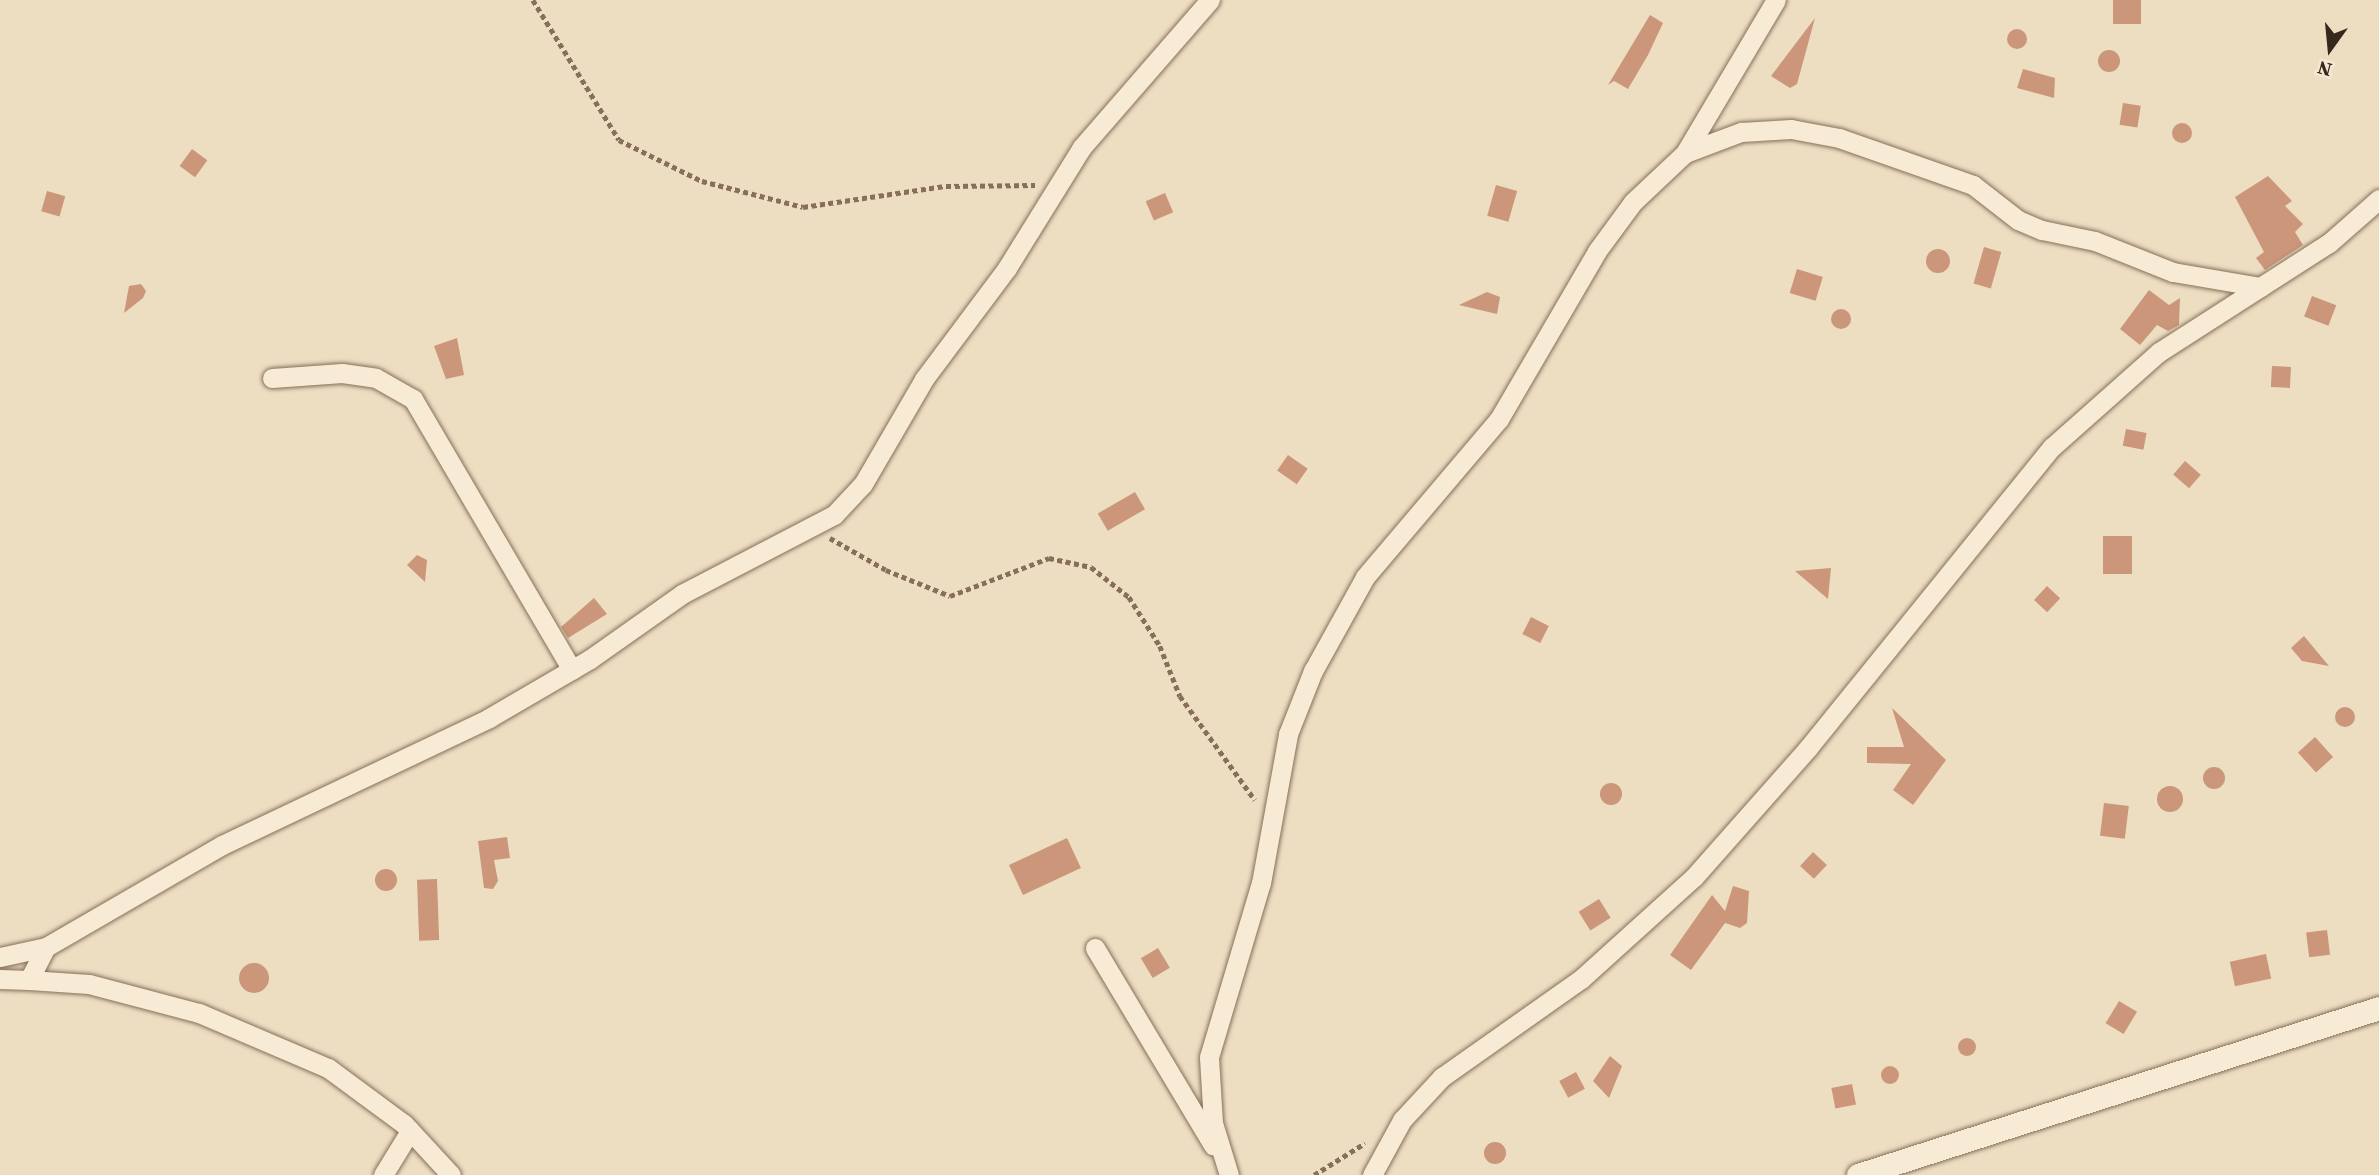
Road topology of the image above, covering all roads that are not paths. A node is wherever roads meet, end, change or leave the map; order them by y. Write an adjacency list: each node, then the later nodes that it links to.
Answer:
1 (1210, 0): 7 (street)
2 (1776, 0): 3 (street)
3 (1685, 153): 5 (street); 15 (street)
4 (2379, 199): 5 (street)
5 (2260, 287): 18 (street)
6 (272, 378): 7 (street)
7 (572, 670): 8 (street)
8 (46, 947): 10 (street); 12 (street)
9 (1095, 948): 15 (street)
10 (0, 957)
11 (0, 979): 12 (street)
12 (29, 980): 14 (street)
13 (2379, 1008): 19 (street)
14 (410, 1131): 16 (street); 17 (street)
15 (1226, 1169)
16 (383, 1175)
17 (451, 1175)
18 (1372, 1175)
19 (1858, 1175)

